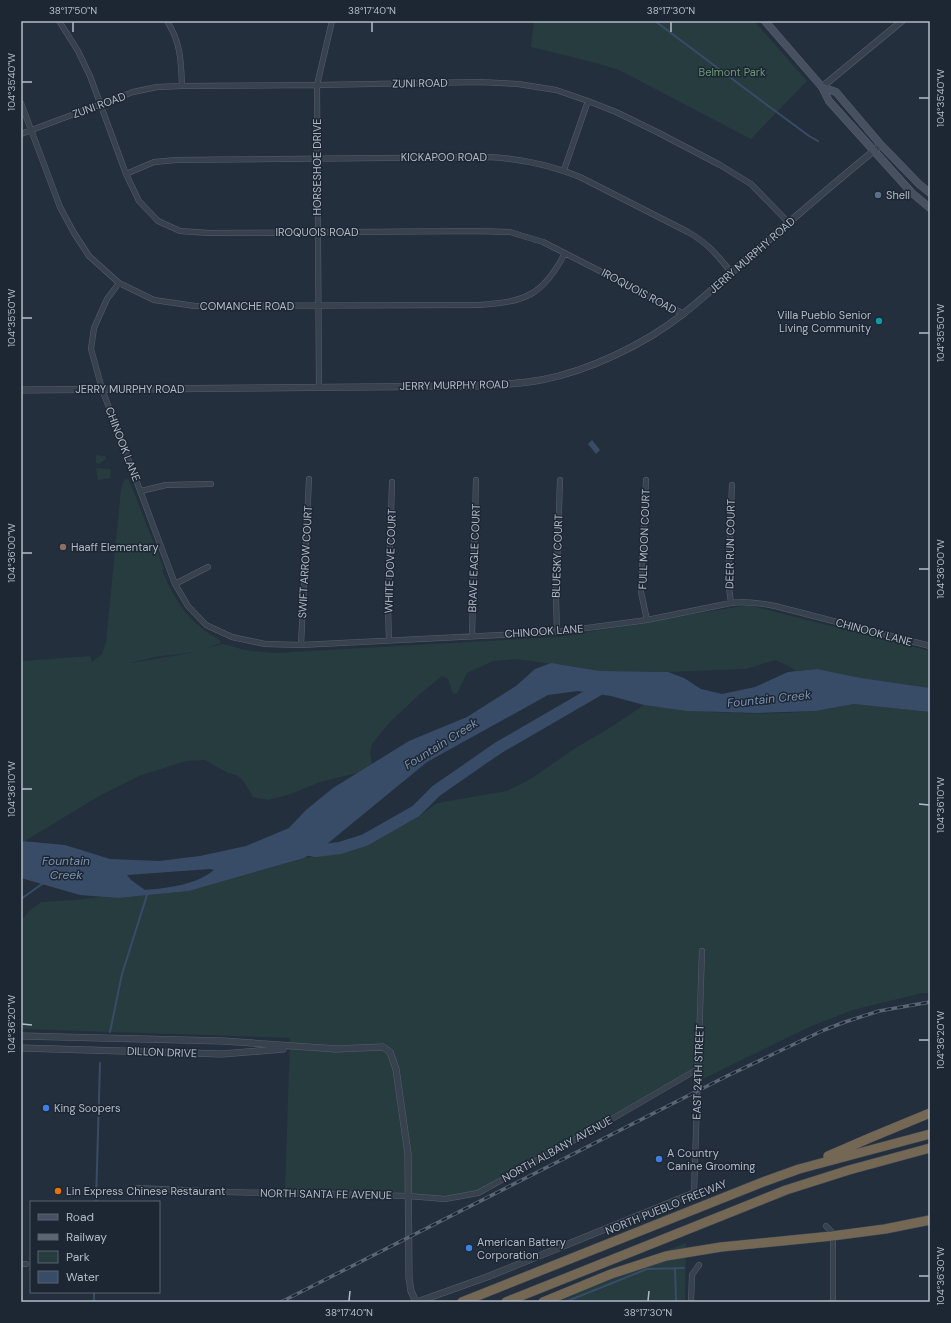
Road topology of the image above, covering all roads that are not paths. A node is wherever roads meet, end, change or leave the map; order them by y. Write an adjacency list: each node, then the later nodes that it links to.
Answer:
1 (59, 21): 11 (street, IROQUOIS ROAD)
2 (167, 21): 7 (street)
3 (332, 21): 6 (street, HORSESHOE DRIVE)
4 (765, 21): 8 (main road)
5 (902, 21): 8 (street)
6 (317, 85): 7 (street, ZUNI ROAD); 9 (street, ZUNI ROAD); 16 (street, HORSESHOE DRIVE)
7 (182, 86): 11 (street, ZUNI ROAD)
8 (822, 87): 14 (main road); 15 (main road)
9 (588, 101): 17 (street); 21 (street, ZUNI ROAD)
10 (21, 104): 12 (street, COMANCHE ROAD)
11 (101, 104): 12 (street, ZUNI ROAD); 18 (street, IROQUOIS ROAD)
12 (31, 130): 13 (street, ZUNI ROAD); 25 (street, COMANCHE ROAD)
13 (21, 134)
14 (880, 145): 15 (street, JERRY MURPHY ROAD); 19 (main road)
15 (874, 150): 20 (main road); 21 (street, JERRY MURPHY ROAD)
16 (316, 158): 17 (street, KICKAPOO ROAD); 18 (street, KICKAPOO ROAD); 22 (street, HORSESHOE DRIVE)
17 (564, 170): 24 (street, KICKAPOO ROAD)
18 (126, 174): 22 (street, IROQUOIS ROAD)
19 (930, 193)
20 (930, 208)
21 (789, 223): 24 (street, JERRY MURPHY ROAD)
22 (318, 232): 23 (street, IROQUOIS ROAD); 26 (street, HORSESHOE DRIVE)
23 (565, 253): 26 (street, COMANCHE ROAD); 27 (street, IROQUOIS ROAD)
24 (731, 272): 27 (street, JERRY MURPHY ROAD)
25 (119, 283): 26 (street, COMANCHE ROAD); 29 (street, CHINOOK LANE)
26 (318, 306): 28 (street, HORSESHOE DRIVE)
27 (684, 314): 28 (street, JERRY MURPHY ROAD)
28 (319, 387): 29 (street, JERRY MURPHY ROAD)
29 (102, 389): 30 (street, JERRY MURPHY ROAD); 38 (street, CHINOOK LANE)
30 (21, 390)
31 (309, 479): 46 (street, SWIFT ARROW COURT)
32 (476, 480): 44 (street, BRAVE EAGLE COURT)
33 (560, 480): 43 (street, BLUESKY COURT)
34 (646, 480): 42 (street, FULL MOON COURT)
35 (392, 482): 45 (street, WHITE DOVE COURT)
36 (211, 484): 38 (street)
37 (732, 485): 41 (street, DEER RUN COURT)
38 (141, 492): 40 (street, CHINOOK LANE)
39 (208, 567): 40 (street)
40 (175, 584): 46 (street, CHINOOK LANE)
41 (731, 603): 42 (street, CHINOOK LANE); 47 (street, CHINOOK LANE)
42 (647, 620): 43 (street, CHINOOK LANE)
43 (557, 632): 44 (street, CHINOOK LANE)
44 (472, 636): 45 (street, CHINOOK LANE)
45 (389, 640): 46 (street, CHINOOK LANE)
46 (300, 645)
47 (930, 646)
48 (702, 950): 52 (street, EAST 24TH STREET)
49 (21, 1036): 50 (street, DILLON DRIVE)
50 (302, 1047): 51 (street, DILLON DRIVE); 59 (street, DILLON DRIVE)
51 (21, 1048)
52 (698, 1069): 58 (street, EAST 24TH STREET); 59 (street, NORTH ALBANY AVENUE)
53 (930, 1113): 56 (highway)
54 (930, 1134): 56 (highway, NORTH PUEBLO FREEWAY)
55 (930, 1148): 66 (highway)
56 (799, 1169): 65 (highway, NORTH PUEBLO FREEWAY)
57 (137, 1188): 59 (street, NORTH SANTA FE AVENUE)
58 (694, 1193): 64 (street)
59 (408, 1196): 64 (street, NORTH SANTA FE AVENUE)
60 (930, 1220): 62 (highway)
61 (826, 1226): 62 (street)
62 (832, 1236): 67 (highway); 69 (street)
63 (699, 1265): 68 (street)
64 (416, 1302)
65 (462, 1302)
66 (506, 1302)
67 (543, 1302)
68 (691, 1302)
69 (833, 1302)

